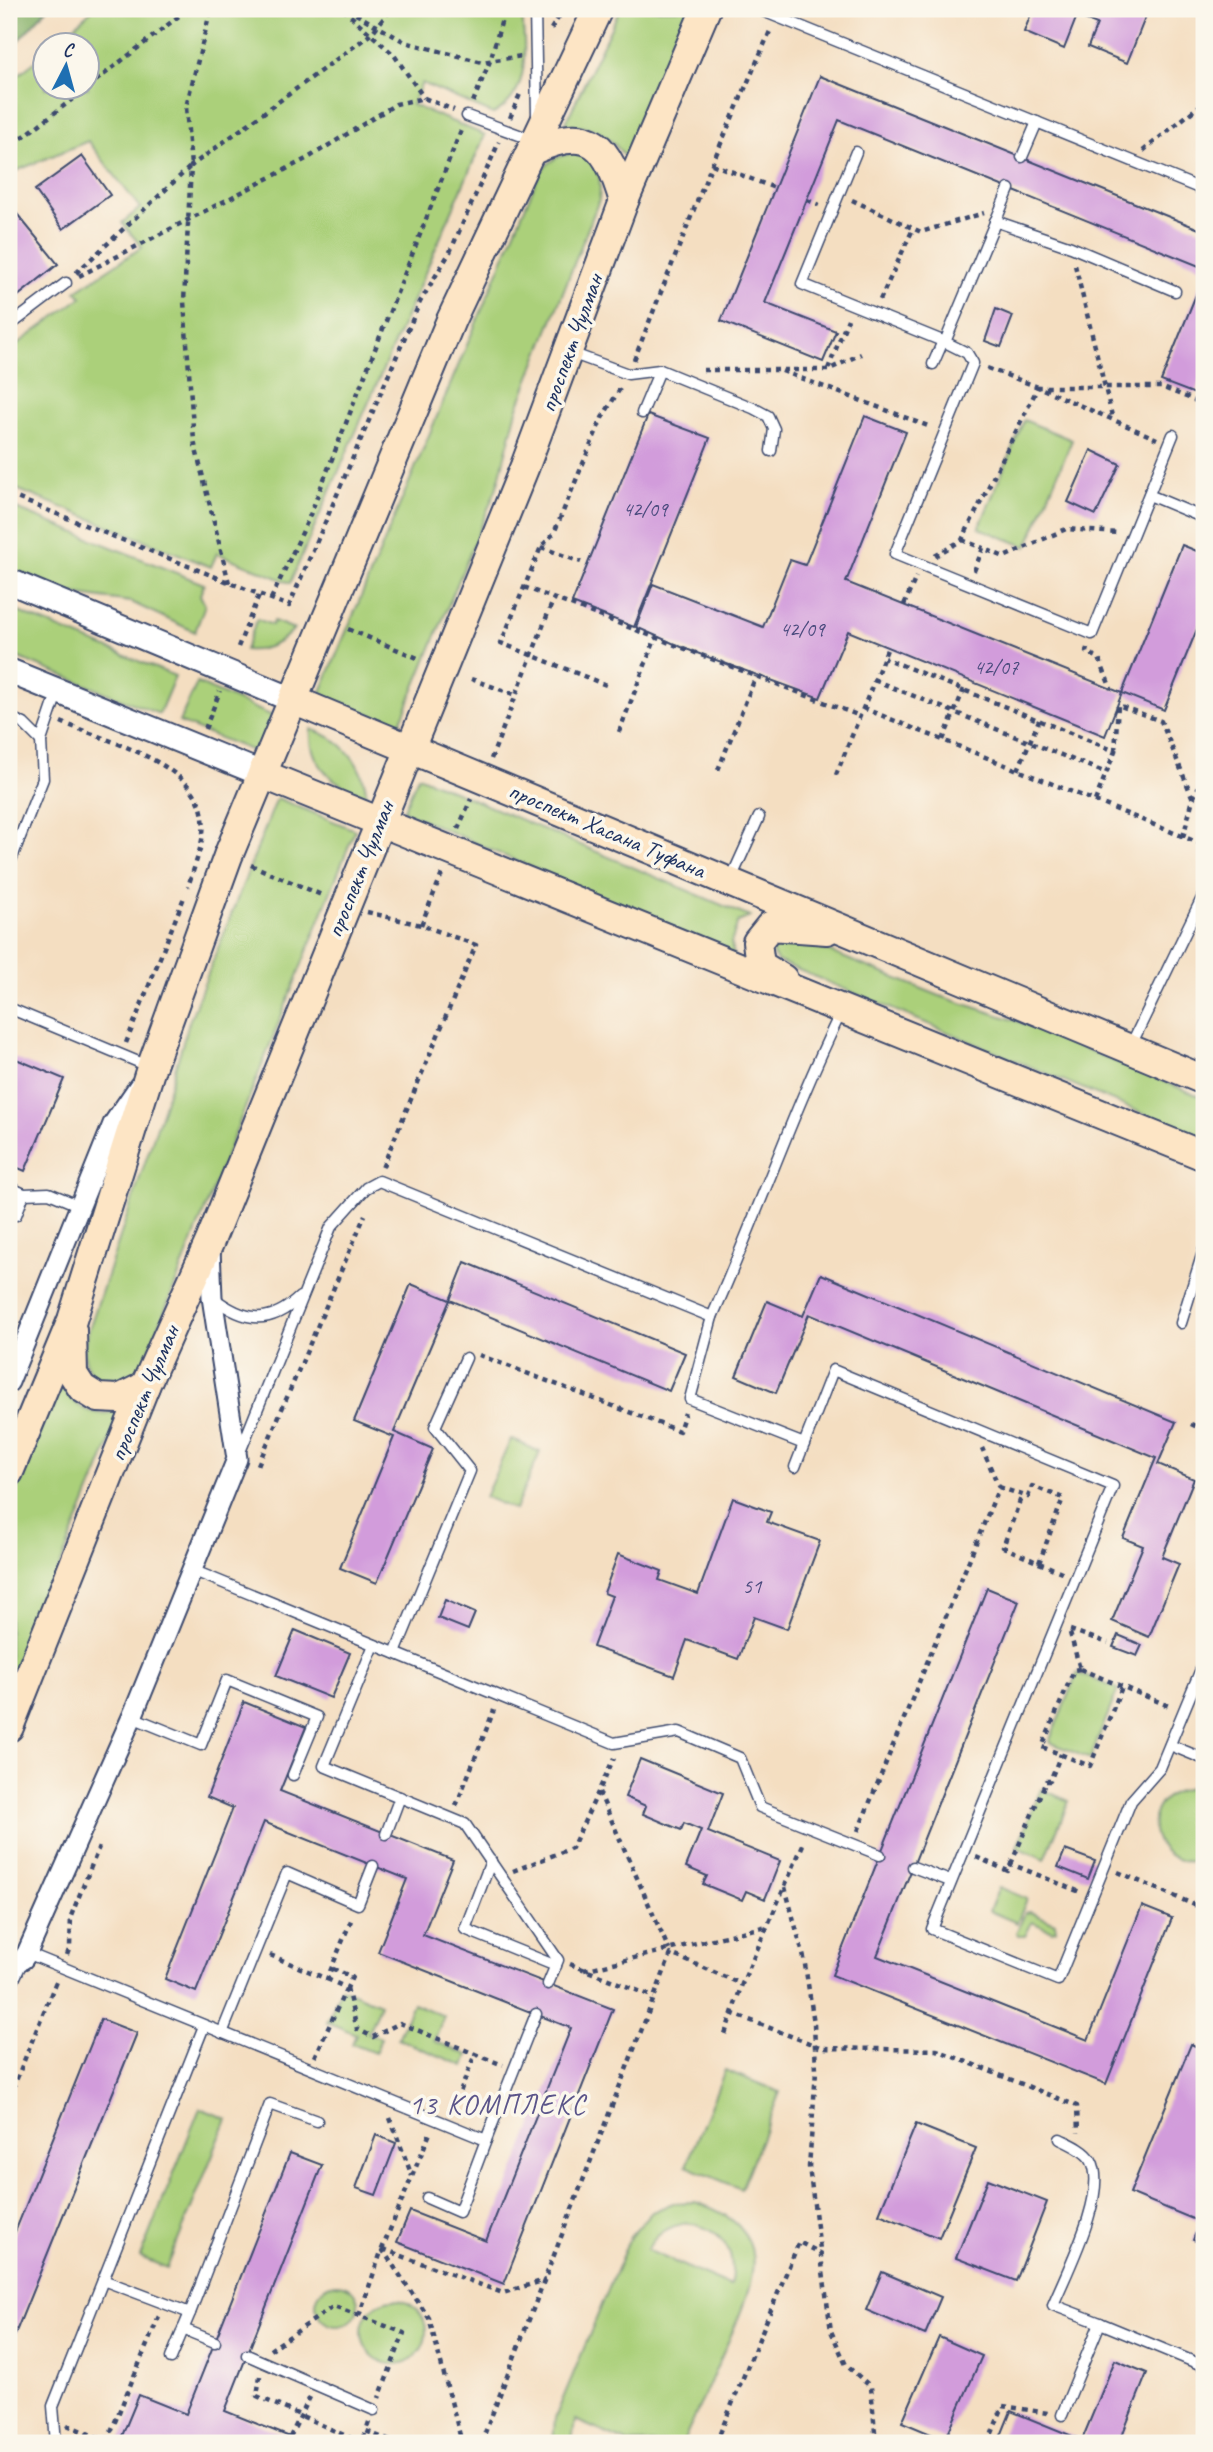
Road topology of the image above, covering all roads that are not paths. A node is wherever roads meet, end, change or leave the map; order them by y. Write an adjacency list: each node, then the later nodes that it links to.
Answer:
1 (535, 9): 7 (lane)
2 (598, 9): 7 (main road)
3 (706, 9): 12 (main road, проспект Чулман)
4 (758, 9): 6 (lane)
5 (467, 116): 7 (lane)
6 (1037, 122): 9 (lane); 11 (lane)
7 (535, 146): 12 (main road); 29 (main road)
8 (856, 152): 17 (lane)
9 (1022, 157)
10 (1009, 189): 13 (lane)
11 (1204, 190)
12 (624, 201): 18 (main road, проспект Чулман)
13 (995, 221): 15 (lane); 17 (lane)
14 (66, 283): 16 (lane)
15 (1175, 291)
16 (9, 326)
17 (944, 342): 19 (lane); 24 (lane)
18 (567, 352): 20 (lane); 32 (main road, проспект Чулман)
19 (933, 364)
20 (660, 370): 21 (lane); 23 (lane)
21 (642, 413)
22 (1173, 435): 24 (lane)
23 (771, 451)
24 (1149, 495): 25 (lane)
25 (1204, 518)
26 (9, 581): 29 (street, проспект Хасана Туфана)
27 (9, 671): 28 (street)
28 (59, 691): 31 (lane); 33 (street)
29 (293, 700): 32 (main road, проспект Хасана Туфана); 33 (main road)
30 (9, 717): 31 (lane)
31 (41, 741): 36 (lane)
32 (409, 747): 35 (main road, проспект Чулман); 37 (main road, проспект Хасана Туфана)
33 (262, 774): 35 (main road); 43 (main road)
34 (759, 817): 37 (lane)
35 (379, 819): 40 (main road); 50 (main road, проспект Чулман)
36 (9, 865)
37 (730, 881): 39 (main road, проспект Хасана Туфана)
38 (1204, 894): 42 (lane)
39 (850, 931): 40 (main road); 42 (main road, проспект Хасана Туфана)
40 (831, 1005): 45 (main road); 54 (lane)
41 (9, 1008): 43 (lane)
42 (1129, 1049): 44 (main road, проспект Хасана Туфана)
43 (151, 1068): 48 (street); 55 (main road)
44 (1204, 1080)
45 (1204, 1156)
46 (9, 1187): 47 (lane)
47 (24, 1194): 48 (lane); 49 (lane)
48 (81, 1206): 57 (street)
49 (16, 1215)
50 (210, 1241): 53 (street); 60 (main road, проспект Чулман)
51 (1204, 1249): 56 (lane)
52 (303, 1295): 53 (lane); 54 (lane); 62 (lane)
53 (212, 1297): 62 (street)
54 (712, 1318): 61 (lane)
55 (72, 1320): 60 (main road); 64 (main road)
56 (1181, 1323)
57 (15, 1349): 59 (street)
58 (466, 1358): 67 (lane)
59 (9, 1382)
60 (145, 1386): 70 (main road, проспект Чулман)
61 (804, 1444): 63 (lane); 80 (lane)
62 (237, 1459): 65 (street)
63 (795, 1467)
64 (9, 1472)
65 (192, 1570): 66 (lane); 69 (street)
66 (374, 1645): 67 (lane); 74 (lane)
67 (395, 1653): 76 (lane)
68 (1204, 1662): 71 (lane)
69 (132, 1717): 73 (lane); 81 (street)
70 (9, 1727)
71 (1170, 1745): 72 (lane); 80 (lane)
72 (1204, 1759)
73 (293, 1776)
74 (400, 1797): 75 (lane); 77 (lane)
75 (386, 1834)
76 (880, 1856)
77 (491, 1861): 82 (lane); 82 (lane)
78 (373, 1866): 87 (lane)
79 (912, 1867): 80 (lane)
80 (950, 1881)
81 (20, 1959): 84 (lane); 86 (lane)
82 (557, 1963): 83 (lane)
83 (548, 1984)
84 (9, 1990)
85 (536, 2014): 90 (lane)
86 (204, 2026): 87 (lane); 92 (lane)
87 (222, 2033): 90 (lane)
88 (317, 2122): 93 (lane)
89 (1060, 2139): 94 (lane)
90 (486, 2140): 91 (lane)
91 (427, 2198)
92 (103, 2280): 93 (lane); 102 (lane)
93 (190, 2312): 95 (lane)
94 (1100, 2323): 99 (lane); 101 (lane)
95 (183, 2329): 96 (lane); 98 (lane)
96 (215, 2342)
97 (247, 2355): 100 (lane)
98 (171, 2358)
99 (1204, 2366)
100 (374, 2410)
101 (1062, 2415)
102 (55, 2443)

